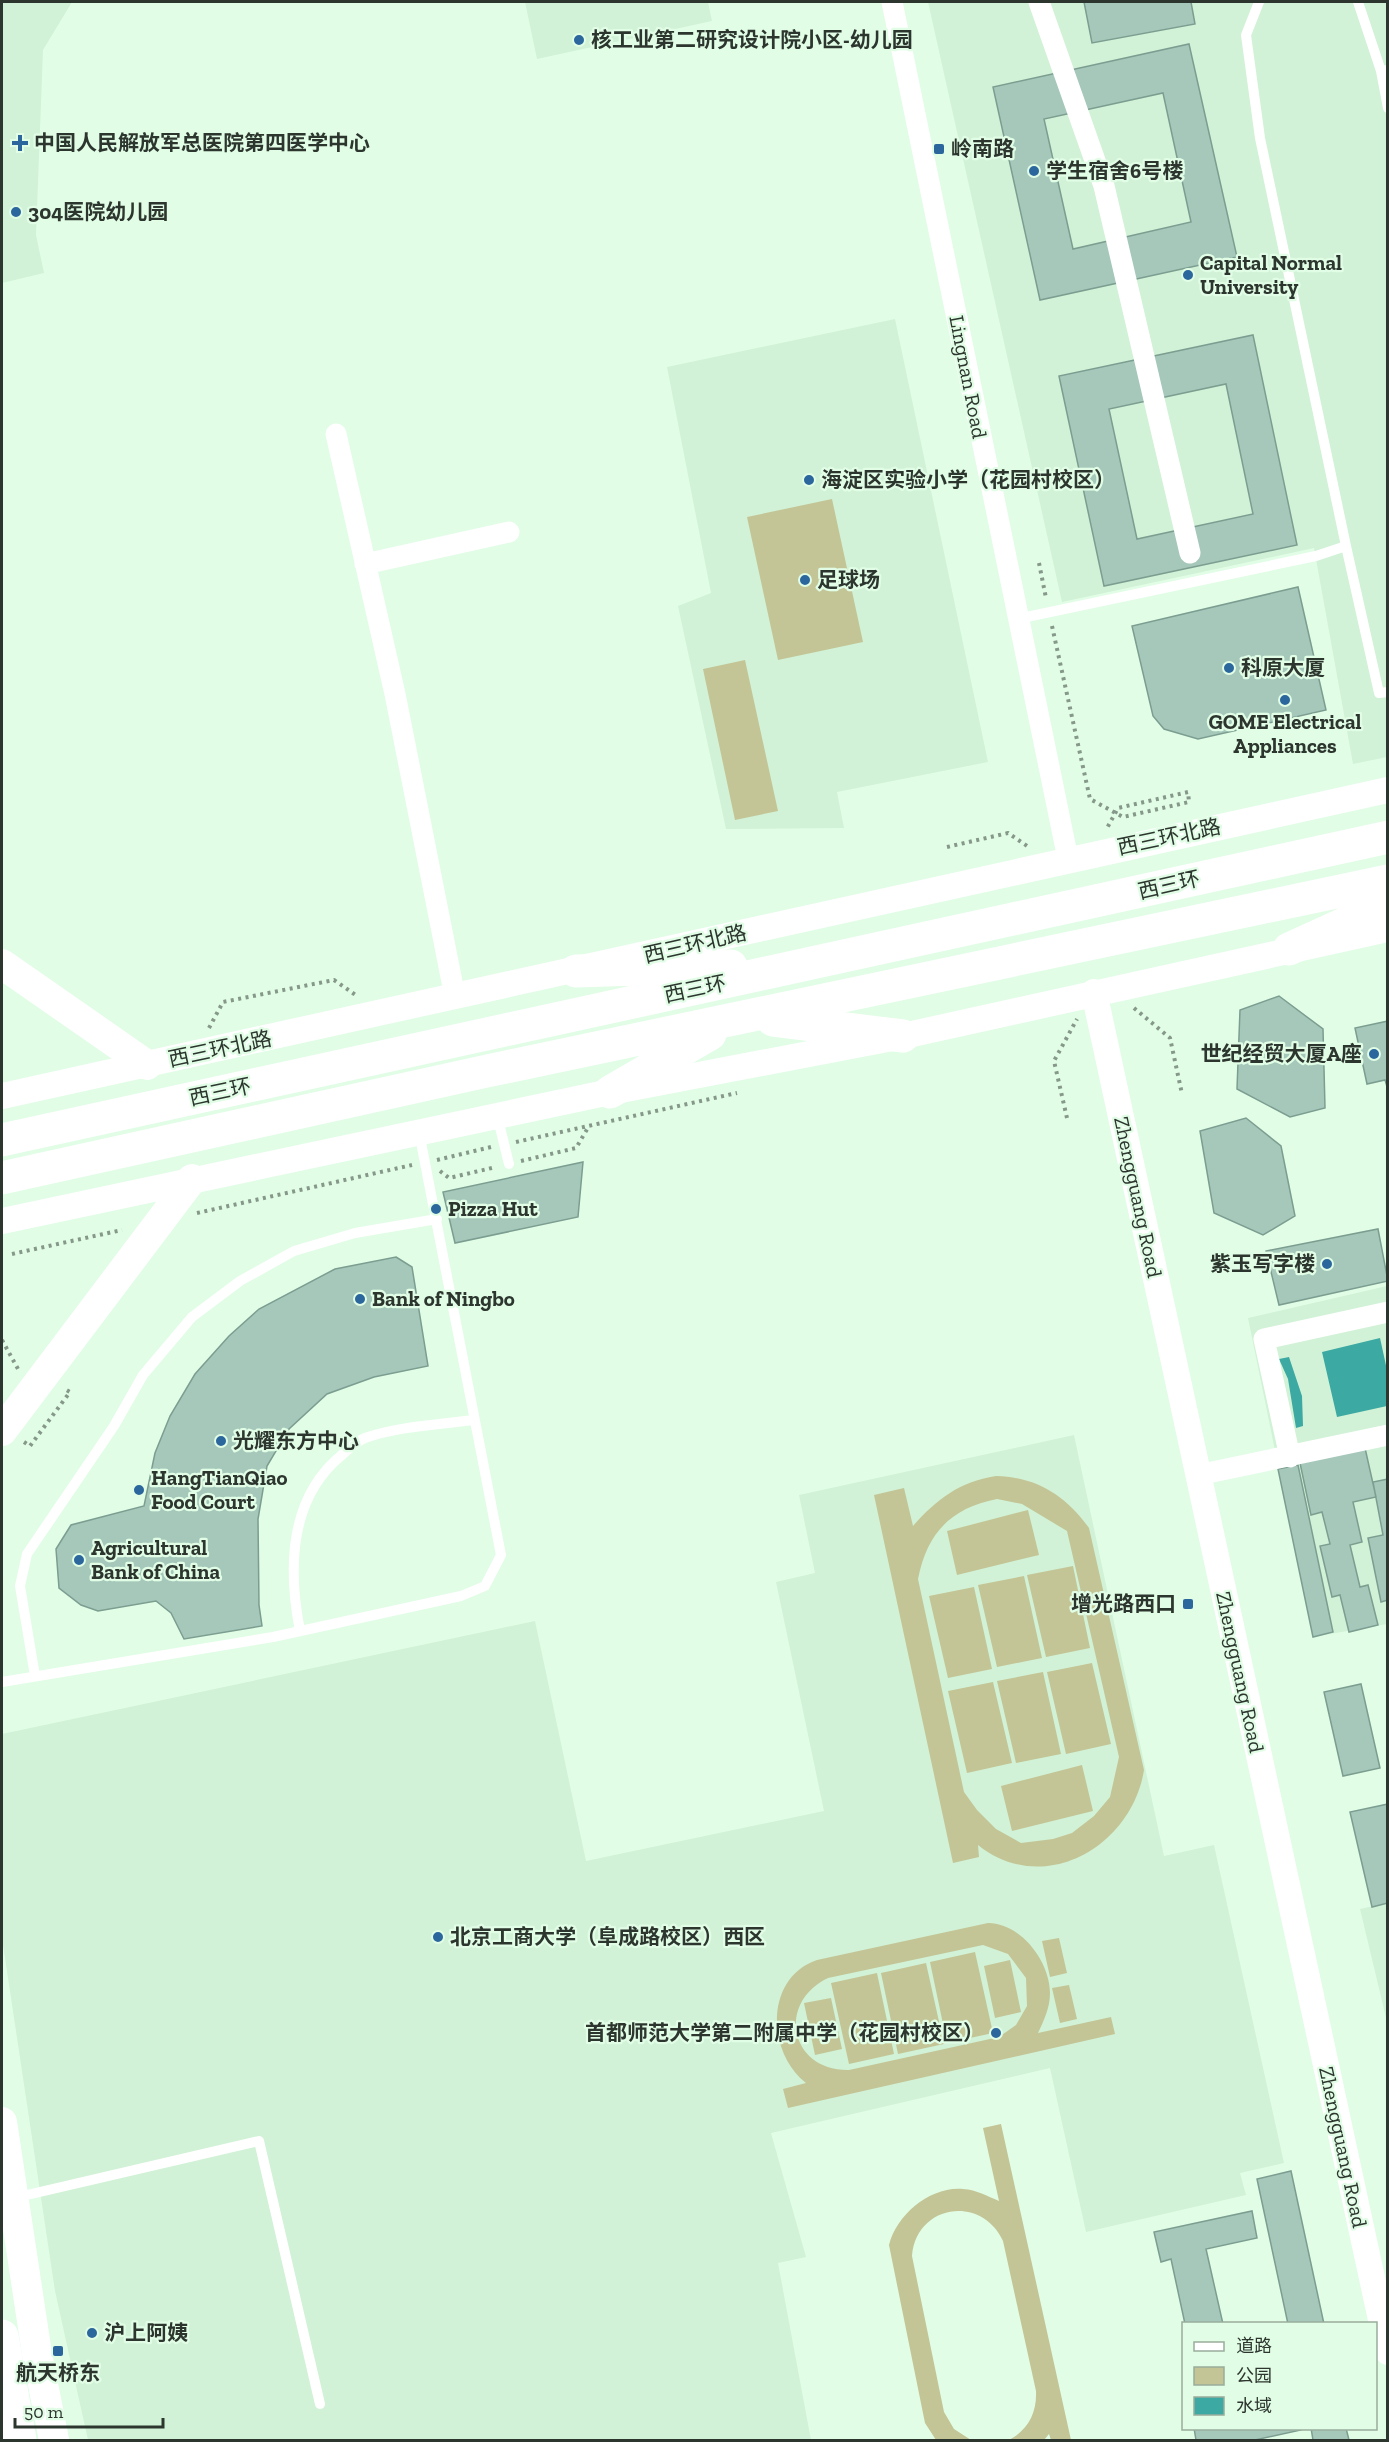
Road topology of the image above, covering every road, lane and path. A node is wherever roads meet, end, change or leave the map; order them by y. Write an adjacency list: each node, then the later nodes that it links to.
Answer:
1 (892, 2): 14 (street, Lingnan Road)
2 (1039, 2): 10 (street)
3 (1259, 2): 9 (lane)
4 (1358, 2): 5 (lane)
5 (1384, 70): 6 (lane)
6 (1388, 108)
7 (336, 434): 12 (street)
8 (509, 532): 12 (street)
9 (1346, 546): 13 (lane); 15 (lane)
10 (1190, 553)
11 (1039, 563): 13 (path)
12 (365, 564): 30 (street)
13 (1049, 612): 14 (lane); 17 (path)
14 (1017, 619): 21 (street, Lingnan Road)
15 (1388, 692)
16 (1388, 790): 21 (street, 西三环北路)
17 (1118, 808)
18 (1008, 833): 20 (path)
19 (1388, 837): 27 (highway, 西三环)
20 (946, 846)
21 (1068, 859): 28 (street, 西三环北路)
22 (1388, 880): 32 (highway, 西三环)
23 (1388, 904): 25 (highway)
24 (1388, 929): 25 (street)
25 (1289, 950): 29 (street)
26 (2, 964): 37 (main road)
27 (816, 964): 28 (highway); 45 (highway, 西三环)
28 (576, 971): 30 (street, 西三环北路)
29 (1094, 993): 33 (street); 62 (street, Zhengguang Road)
30 (455, 997): 31 (street, 西三环北路)
31 (382, 1013): 35 (street, 西三环北路); 35 (path)
32 (741, 1019): 33 (highway); 39 (highway); 49 (highway, 西三环)
33 (903, 1036): 39 (street)
34 (1170, 1038): 40 (path)
35 (195, 1054): 37 (street, 西三环北路)
36 (1054, 1061): 43 (path)
37 (147, 1065): 41 (street, 西三环北路)
38 (745, 1091): 46 (path)
39 (610, 1092): 42 (street)
40 (1182, 1094)
41 (2, 1096)
42 (497, 1115): 44 (street); 46 (lane)
43 (1067, 1118)
44 (419, 1131): 47 (lane); 50 (street)
45 (2, 1140)
46 (504, 1145): 47 (path); 48 (lane)
47 (427, 1162): 51 (lane); 53 (path)
48 (508, 1164)
49 (2, 1178)
50 (192, 1179): 52 (street); 53 (main road)
51 (437, 1219): 57 (lane); 64 (lane)
52 (2, 1221)
53 (161, 1221): 54 (path); 58 (main road)
54 (12, 1254)
55 (1388, 1311): 61 (street)
56 (70, 1392): 60 (path)
57 (473, 1420): 63 (lane); 63 (lane)
58 (2, 1431)
59 (1388, 1435): 61 (street)
60 (30, 1446)
61 (1290, 1457): 62 (street)
62 (1198, 1475): 69 (street, Zhengguang Road)
63 (300, 1631): 64 (lane)
64 (35, 1676): 65 (lane)
65 (2, 1682)
66 (2, 2122): 67 (main road)
67 (7, 2199): 70 (lane); 72 (main road)
68 (2, 2336): 71 (highway)
69 (1388, 2352)
70 (320, 2404)
71 (20, 2440)
72 (54, 2440)

